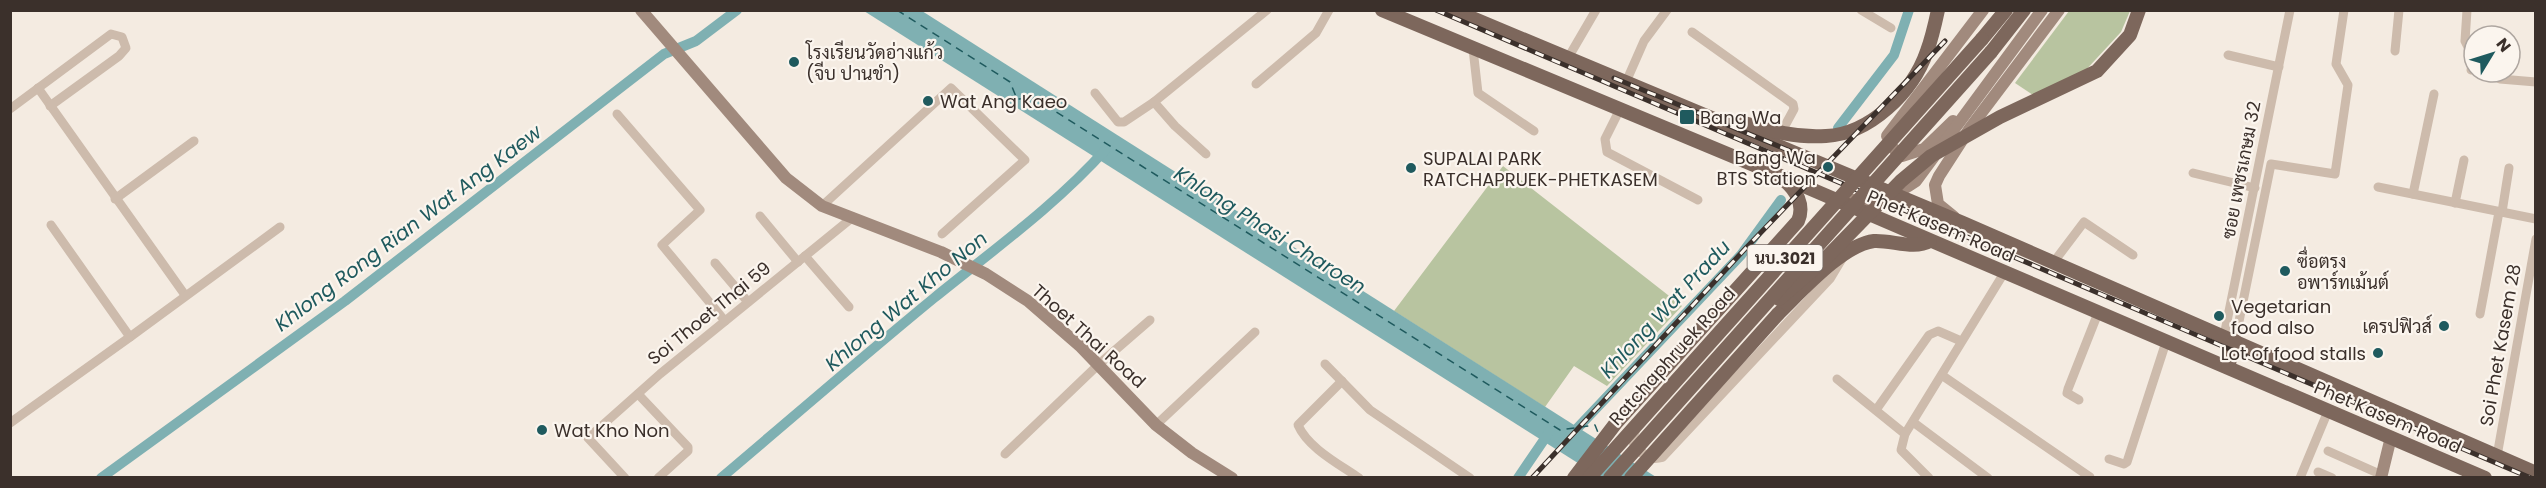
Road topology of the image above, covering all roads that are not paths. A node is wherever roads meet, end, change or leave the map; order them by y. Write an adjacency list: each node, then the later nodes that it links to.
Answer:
1 (641, 10): 59 (main road, Thoet Thai Road)
2 (1267, 10): 34 (street)
3 (1329, 10): 28 (street)
4 (1382, 10): 22 (main road, Phet Kasem Road)
5 (1453, 10): 25 (main road, Phet Kasem Road)
6 (1596, 10): 25 (street)
7 (1667, 10): 27 (street)
8 (1861, 10): 20 (street)
9 (1938, 10): 42 (main road)
10 (1983, 10): 40 (main road)
11 (2006, 10): 120 (main road, Ratchaphruek Road / นบ.3021, bridge)
12 (2024, 10): 84 (main road, Ratchaphruek Road / นบ.3021, bridge)
13 (2042, 10): 30 (main road)
14 (2059, 10): 65 (main road)
15 (2132, 10): 36 (street)
16 (2139, 10): 84 (main road, bridge)
17 (2290, 10): 26 (street, ซอย เพชรเกษม 32)
18 (2344, 10): 89 (street)
19 (2400, 10): 23 (street)
20 (1891, 28)
21 (1692, 32): 42 (street)
22 (1473, 49): 38 (main road, Phet Kasem Road); 41 (street)
23 (2395, 51)
24 (2228, 55): 26 (street)
25 (1568, 58): 27 (main road, Phet Kasem Road)
26 (2279, 66): 51 (street, ซอย เพชรเกษม 32)
27 (1626, 82): 33 (main road, Phet Kasem Road)
28 (1256, 84)
29 (38, 88): 35 (street); 35 (street); 37 (street)
30 (1982, 92): 40 (main road); 52 (main road)
31 (1095, 93): 34 (street)
32 (2434, 94): 53 (street)
33 (1661, 96): 42 (main road); 49 (main road, Phet Kasem Road)
34 (1154, 102): 44 (street)
35 (50, 106): 55 (street)
36 (2035, 106)
37 (10, 109)
38 (1619, 111): 48 (main road, Phet Kasem Road); 56 (street)
39 (617, 114): 86 (street)
40 (1898, 123): 49 (main road)
41 (1533, 131)
42 (1781, 133)
43 (194, 141): 55 (street)
44 (1206, 154)
45 (2464, 160): 58 (street)
46 (2509, 168): 60 (street)
47 (2193, 172): 51 (street)
48 (1778, 175): 54 (main road, Phet Kasem Road); 61 (main road)
49 (1854, 177): 52 (main road, Phet Kasem Road); 57 (main road)
50 (2378, 187): 53 (street)
51 (2255, 188): 89 (street, ซอย เพชรเกษม 32)
52 (1895, 194): 57 (main road); 65 (main road, Phet Kasem Road)
53 (2413, 194): 58 (street)
54 (1830, 197): 57 (main road); 70 (main road, Phet Kasem Road)
55 (115, 199): 79 (street)
56 (1698, 200)
57 (1864, 201): 70 (main road)
58 (2455, 202): 60 (street)
59 (822, 206): 63 (main road, Thoet Thai Road); 68 (street)
60 (2500, 212): 64 (street); 83 (street)
61 (1801, 214): 71 (street); 119 (main road)
62 (760, 216): 74 (street)
63 (853, 217): 74 (street, Soi Thoet Thai 59); 93 (main road, Thoet Thai Road)
64 (2535, 219)
65 (1963, 223): 76 (main road, Phet Kasem Road)
66 (51, 225): 88 (street)
67 (280, 227): 79 (street)
68 (942, 234)
69 (2535, 239): 109 (street, Soi Phet Kasem 28)
70 (1930, 241): 72 (main road); 78 (main road, Phet Kasem Road)
71 (1801, 246): 72 (street); 77 (street)
72 (1844, 255): 77 (main road)
73 (2133, 255): 76 (street)
74 (801, 259): 80 (street, Soi Thoet Thai 59); 81 (street)
75 (715, 263): 80 (street)
76 (2053, 263): 89 (main road, Phet Kasem Road)
77 (1830, 266): 122 (main road, bridge)
78 (2004, 273): 82 (main road, Phet Kasem Road); 90 (street)
79 (185, 296): 88 (street)
80 (748, 302): 86 (street, Soi Thoet Thai 59)
81 (849, 307)
82 (2098, 313): 91 (main road, Phet Kasem Road); 99 (street)
83 (2480, 314)
84 (1753, 318): 121 (main road, Ratchaphruek Road / นบ.3021, bridge)
85 (1150, 320): 93 (street)
86 (725, 321): 98 (street, Soi Thoet Thai 59)
87 (1255, 332): 104 (street)
88 (130, 338): 103 (street)
89 (2229, 338): 94 (main road); 109 (main road, Phet Kasem Road)
90 (1961, 341): 95 (street); 100 (street)
91 (2166, 342): 94 (main road, Phet Kasem Road); 110 (street)
92 (1325, 364): 97 (street)
93 (1098, 365): 104 (main road, Thoet Thai Road); 108 (street)
94 (2228, 367): 101 (main road, Phet Kasem Road)
95 (1943, 376): 102 (street); 125 (street)
96 (1837, 379): 100 (street)
97 (1342, 381): 117 (street); 118 (street)
98 (638, 394): 114 (street, Soi Thoet Thai 59); 115 (street)
99 (2079, 400)
100 (1876, 410): 105 (street)
101 (2328, 411): 106 (main road, Phet Kasem Road); 126 (street)
102 (1912, 422): 105 (street); 124 (street)
103 (10, 423)
104 (1156, 425): 116 (main road, Thoet Thai Road)
105 (1905, 435): 123 (street)
106 (2391, 437): 113 (main road); 128 (main road, Phet Kasem Road)
107 (2328, 451): 113 (street)
108 (1005, 454)
109 (2497, 456): 112 (main road, Phet Kasem Road)
110 (2109, 459)
111 (2318, 472): 127 (street)
112 (2535, 473)
113 (2381, 476)
114 (625, 477)
115 (658, 477)
116 (1232, 477)
117 (1359, 477)
118 (1470, 477)
119 (1574, 477)
120 (1589, 477)
121 (1610, 477)
122 (1631, 477)
123 (1929, 477)
124 (1988, 477)
125 (2090, 477)
126 (2300, 477)
127 (2332, 477)
128 (2486, 477)

